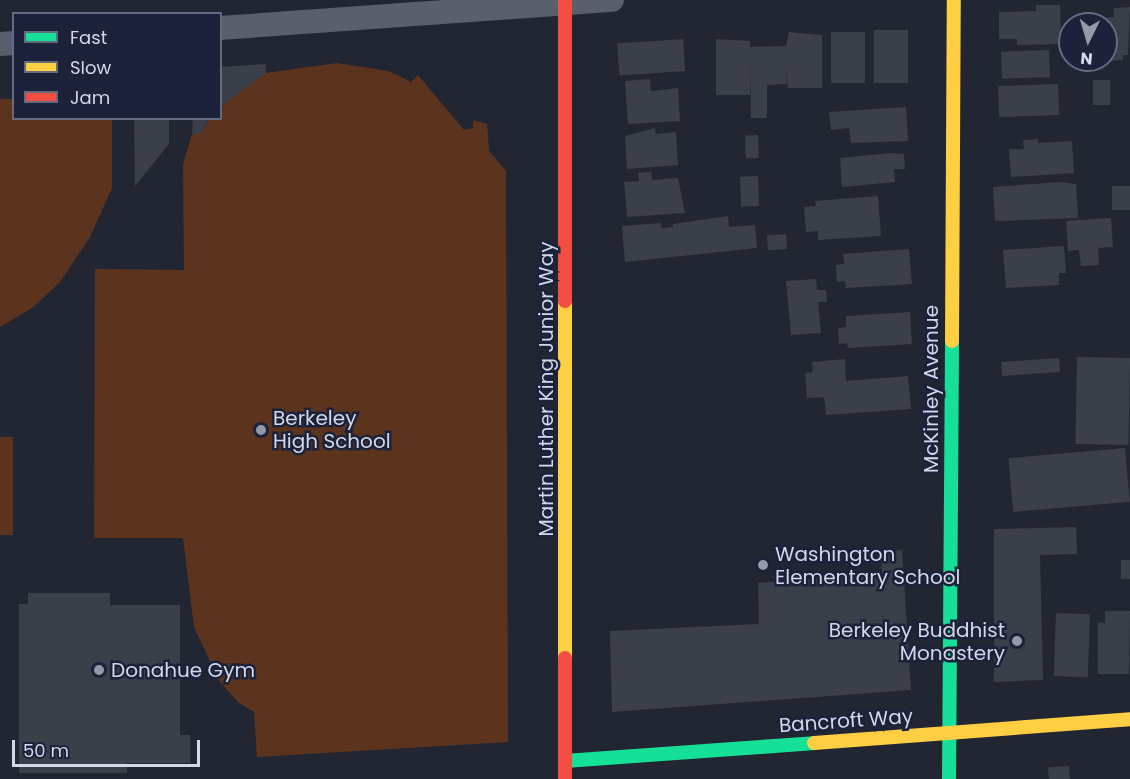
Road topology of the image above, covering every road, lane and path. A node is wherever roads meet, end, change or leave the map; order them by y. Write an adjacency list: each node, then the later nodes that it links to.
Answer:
1 (612, 0): 3 (street)
2 (954, 0): 6 (street, McKinley Avenue)
3 (565, 2): 4 (street); 7 (street, Martin Luther King Junior Way)
4 (222, 28)
5 (1130, 719): 6 (street, Bancroft Way)
6 (950, 733): 7 (street, Bancroft Way); 9 (street, McKinley Avenue)
7 (565, 761): 8 (street, Martin Luther King Junior Way)
8 (565, 779)
9 (949, 779)

